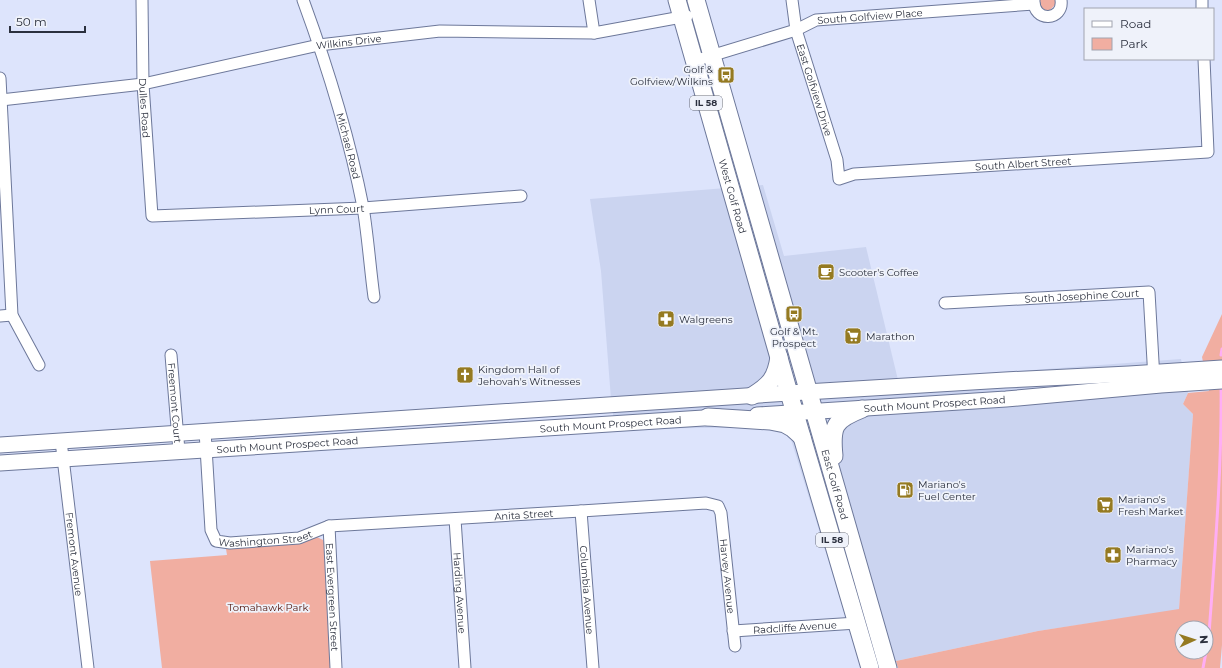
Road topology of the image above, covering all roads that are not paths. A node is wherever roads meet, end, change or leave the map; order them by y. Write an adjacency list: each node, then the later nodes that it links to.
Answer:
1 (142, 0): 17 (street, Dulles Road)
2 (303, 0): 12 (street, Michael Road)
3 (589, 0): 11 (street)
4 (677, 0): 9 (main road, West Golf Road / IL 58)
5 (792, 0): 10 (street, East Golfview Drive)
6 (1061, 0): 7 (street)
7 (1034, 2): 10 (street, South Golfview Place)
8 (698, 6): 9 (street, Wilkins Drive); 13 (main road, West Golf Road / IL 58)
9 (682, 18): 11 (street, Wilkins Drive); 15 (main road, West Golf Road / IL 58)
10 (796, 30): 13 (street, South Golfview Place); 20 (street, East Golfview Drive)
11 (594, 33): 12 (street, Wilkins Drive)
12 (320, 45): 17 (street, Wilkins Drive); 22 (street, Michael Road)
13 (712, 56): 15 (street, South Golfview Place); 35 (main road, West Golf Road / IL 58)
14 (1204, 60): 20 (street, South Albert Street)
15 (694, 62): 29 (main road, West Golf Road / IL 58)
16 (0, 78): 18 (street)
17 (143, 84): 18 (street, Wilkins Drive); 23 (street, Dulles Road)
18 (1, 100): 19 (street)
19 (2, 174): 27 (street)
20 (839, 179)
21 (521, 196): 22 (street, Lynn Court)
22 (363, 208): 23 (street, Lynn Court); 24 (street, Michael Road)
23 (152, 216)
24 (374, 298)
25 (945, 303): 33 (street, South Josephine Court)
26 (0, 316): 27 (street)
27 (12, 316): 30 (street)
28 (171, 355): 43 (street, Freemont Court)
29 (779, 357): 36 (main road, West Golf Road / IL 58); 37 (main road)
30 (39, 365)
31 (1222, 368): 32 (main road, South Mount Prospect Road)
32 (1182, 377): 33 (main road, South Mount Prospect Road); 34 (main road, South Mount Prospect Road)
33 (1154, 379): 35 (main road, South Mount Prospect Road); 38 (main road, South Mount Prospect Road)
34 (1222, 381)
35 (809, 392): 36 (main road, South Mount Prospect Road); 39 (main road, East Golf Road / IL 58)
36 (789, 393): 37 (main road, South Mount Prospect Road); 40 (main road, East Golf Road / IL 58)
37 (752, 396): 42 (main road, South Mount Prospect Road)
38 (862, 408): 39 (main road, South Mount Prospect Road); 51 (main road)
39 (814, 412): 40 (main road, South Mount Prospect Road); 51 (main road, East Golf Road / IL 58)
40 (795, 413): 41 (main road, South Mount Prospect Road); 44 (main road, East Golf Road / IL 58)
41 (708, 417): 44 (main road); 47 (main road, South Mount Prospect Road)
42 (205, 431): 43 (main road, South Mount Prospect Road); 47 (street, Washington Street)
43 (178, 433): 45 (main road, South Mount Prospect Road); 48 (street, Freemont Court)
44 (802, 437): 56 (main road, East Golf Road / IL 58)
45 (61, 441): 46 (main road, South Mount Prospect Road); 49 (street, Fremont Avenue)
46 (0, 445)
47 (206, 449): 48 (main road, South Mount Prospect Road); 55 (street, Washington Street)
48 (179, 451): 49 (main road, South Mount Prospect Road)
49 (63, 459): 50 (main road, South Mount Prospect Road); 59 (street, Fremont Avenue)
50 (0, 463)
51 (836, 486): 64 (main road, East Golf Road / IL 58)
52 (718, 506): 53 (street, Anita Street); 57 (street, Harvey Avenue)
53 (581, 511): 54 (street, Anita Street); 62 (street, Columbia Avenue)
54 (455, 518): 55 (street, Anita Street); 61 (street, Harding Avenue)
55 (329, 526): 60 (street, East Evergreen Street)
56 (857, 623): 57 (street, Radcliffe Avenue); 63 (main road, East Golf Road / IL 58)
57 (733, 631): 58 (street, Harvey Avenue)
58 (735, 646)
59 (88, 668)
60 (336, 668)
61 (465, 668)
62 (593, 668)
63 (870, 668)
64 (888, 668)

